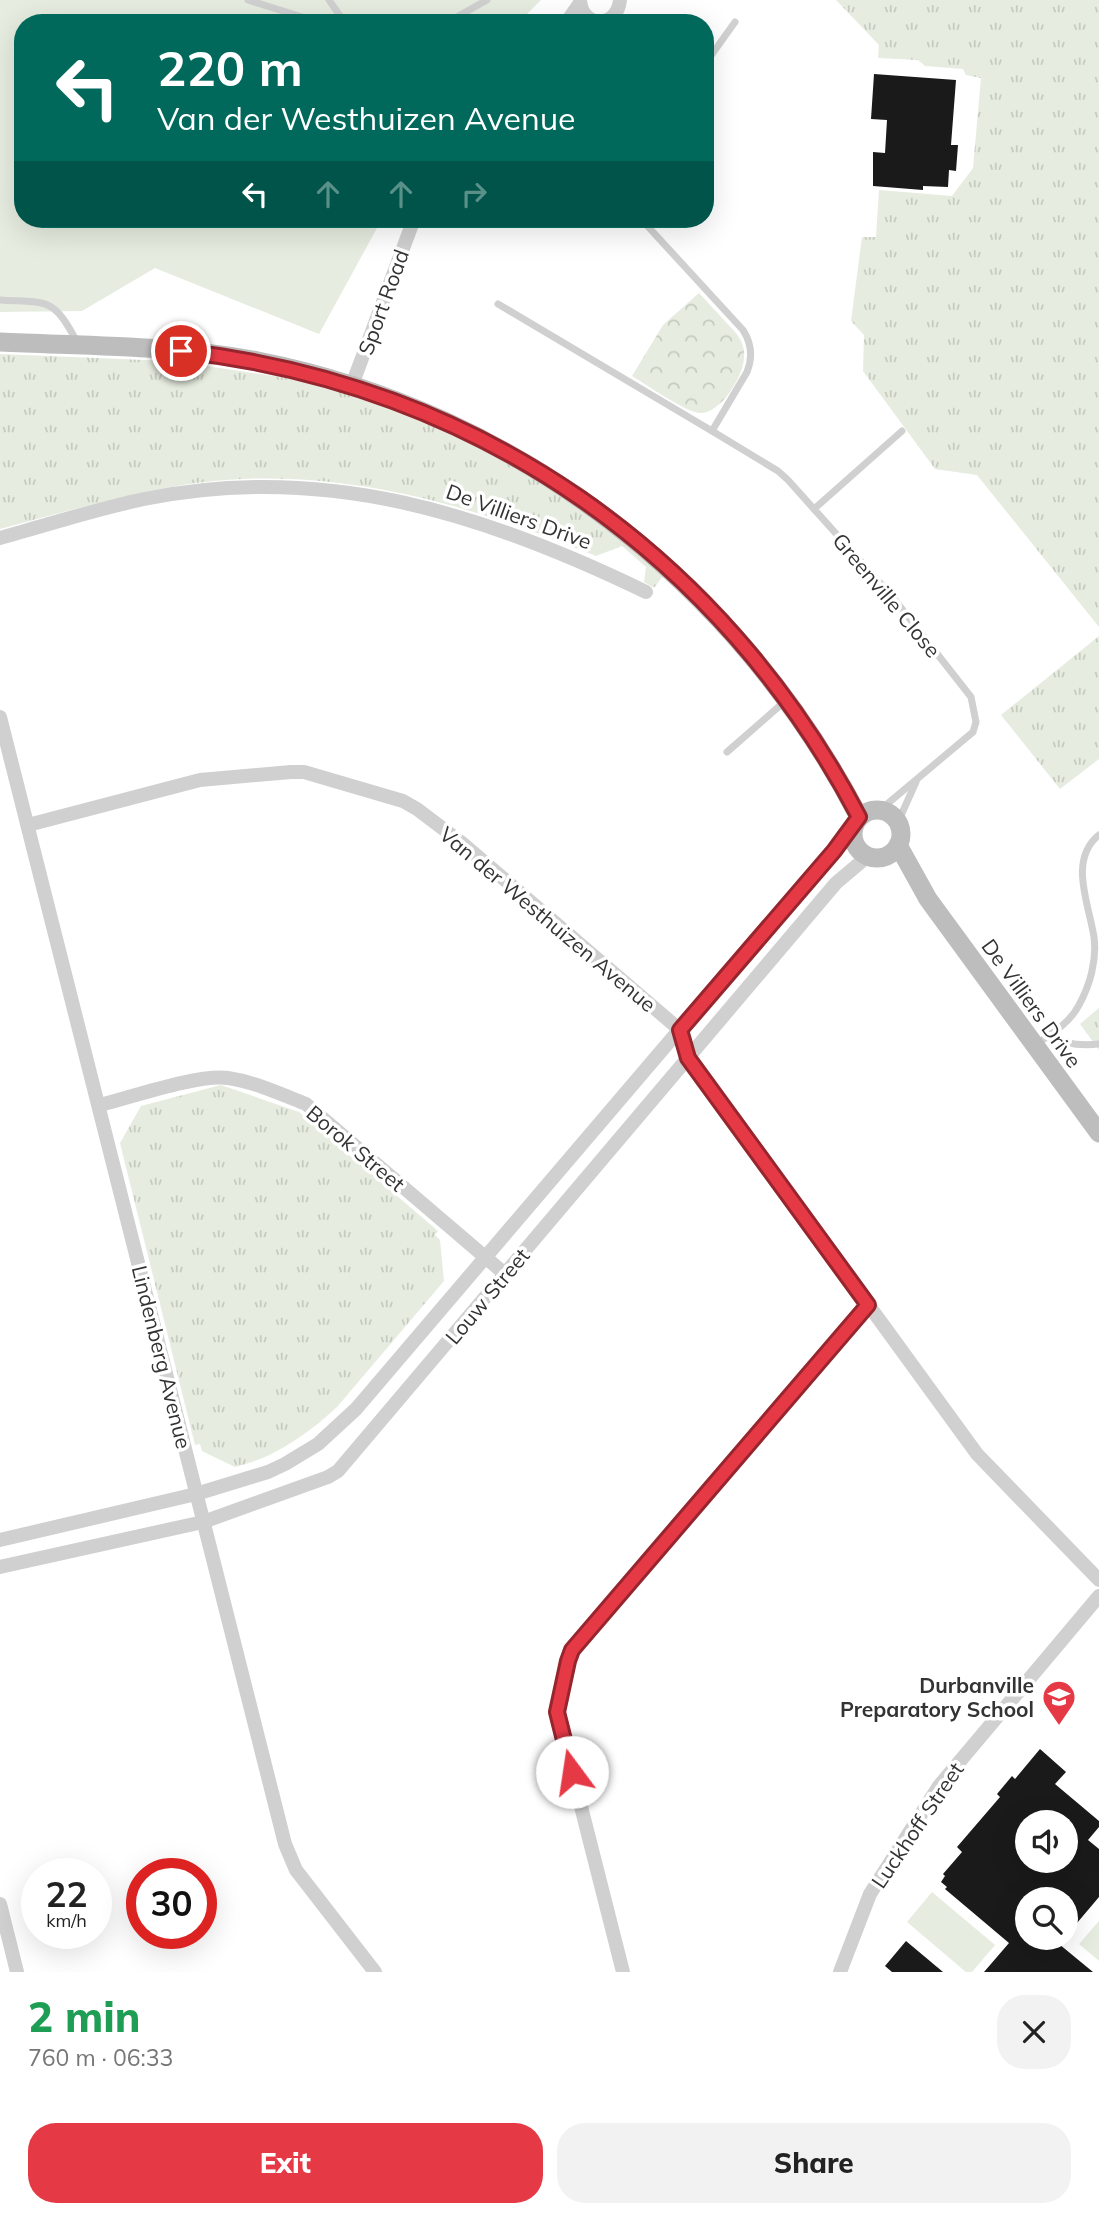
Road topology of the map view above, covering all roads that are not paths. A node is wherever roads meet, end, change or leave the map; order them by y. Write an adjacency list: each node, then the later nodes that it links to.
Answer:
1 (248, 0): 3 (lane)
2 (487, 0): 4 (lane)
3 (292, 14)
4 (462, 14)
5 (736, 22): 6 (lane)
6 (714, 52)
7 (411, 228): 13 (street, Sport Road)
8 (649, 228): 14 (lane)
9 (0, 300): 12 (lane)
10 (498, 304): 14 (lane, Greenville Close)
11 (0, 342): 12 (street, De Villiers Drive)
12 (79, 346): 13 (street, De Villiers Drive)
13 (352, 385): 19 (street, De Villiers Drive)
14 (712, 431): 16 (lane, Greenville Close)
15 (902, 431): 16 (lane)
16 (814, 509): 22 (lane, Greenville Close)
17 (0, 538): 18 (street, De Villiers Drive)
18 (646, 592)
19 (785, 701): 21 (lane); 23 (street, De Villiers Drive)
20 (0, 717): 25 (street, Lindenberg Avenue)
21 (727, 752)
22 (916, 781): 23 (lane, Greenville Close); 24 (lane, Greenville Close)
23 (866, 815): 24 (street); 28 (street); 30 (street, Louw Street)
24 (898, 822): 27 (street)
25 (28, 825): 30 (street, Van der Westhuizen Avenue); 34 (street, Lindenberg Avenue)
26 (1099, 835): 31 (lane)
27 (898, 845): 28 (street); 29 (street, De Villiers Drive)
28 (875, 857): 29 (street, De Villiers Drive); 33 (street, Louw Street)
29 (928, 899): 31 (street, De Villiers Drive)
30 (680, 1030): 33 (street); 36 (street, Louw Street)
31 (1041, 1041): 32 (lane); 35 (street, De Villiers Drive)
32 (1099, 1044)
33 (688, 1058): 37 (street, Louw Street); 38 (street)
34 (100, 1105): 36 (street, Borok Street); 39 (street, Lindenberg Avenue)
35 (1099, 1133)
36 (485, 1257): 37 (street, Borok Street); 39 (street, Louw Street)
37 (505, 1274): 40 (street, Louw Street)
38 (868, 1305): 43 (street); 48 (street)
39 (196, 1494): 40 (street, Lindenberg Avenue); 41 (street, Louw Street)
40 (203, 1522): 42 (street, Louw Street); 47 (street, Lindenberg Avenue)
41 (0, 1540)
42 (0, 1567)
43 (1099, 1580)
44 (1099, 1596): 49 (street, Luckhoff Street)
45 (0, 1903): 46 (street)
46 (17, 1972)
47 (374, 1972)
48 (623, 1972)
49 (840, 1972)

